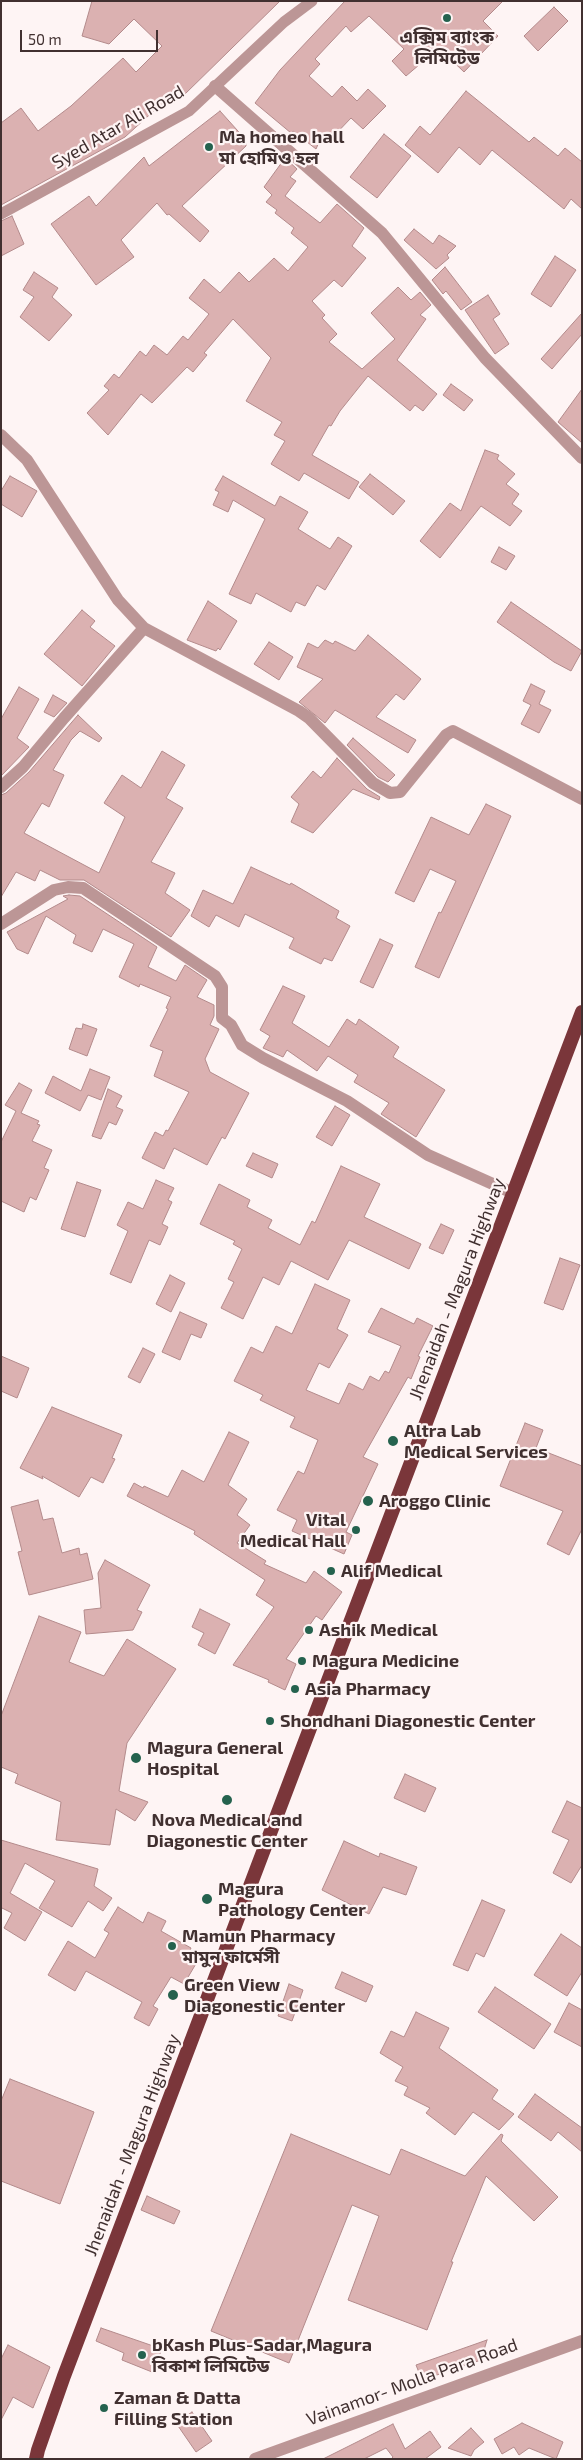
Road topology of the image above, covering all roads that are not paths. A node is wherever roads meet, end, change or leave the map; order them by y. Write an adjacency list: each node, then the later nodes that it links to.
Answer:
1 (312, 1): 2 (lane, Syed Atar Ali Road)
2 (215, 86): 3 (lane, Syed Atar Ali Road); 5 (street)
3 (1, 214)
4 (1, 435): 6 (street)
5 (582, 458)
6 (144, 628): 7 (street); 8 (street)
7 (1, 787)
8 (582, 799)
9 (1, 924): 11 (street)
10 (582, 1012): 11 (highway, Jhenaidah - Magura Highway)
11 (513, 1193): 13 (highway, Jhenaidah - Magura Highway)
12 (582, 2341): 14 (street, Vainamor- Molla Para Road)
13 (35, 2456)
14 (255, 2459)

